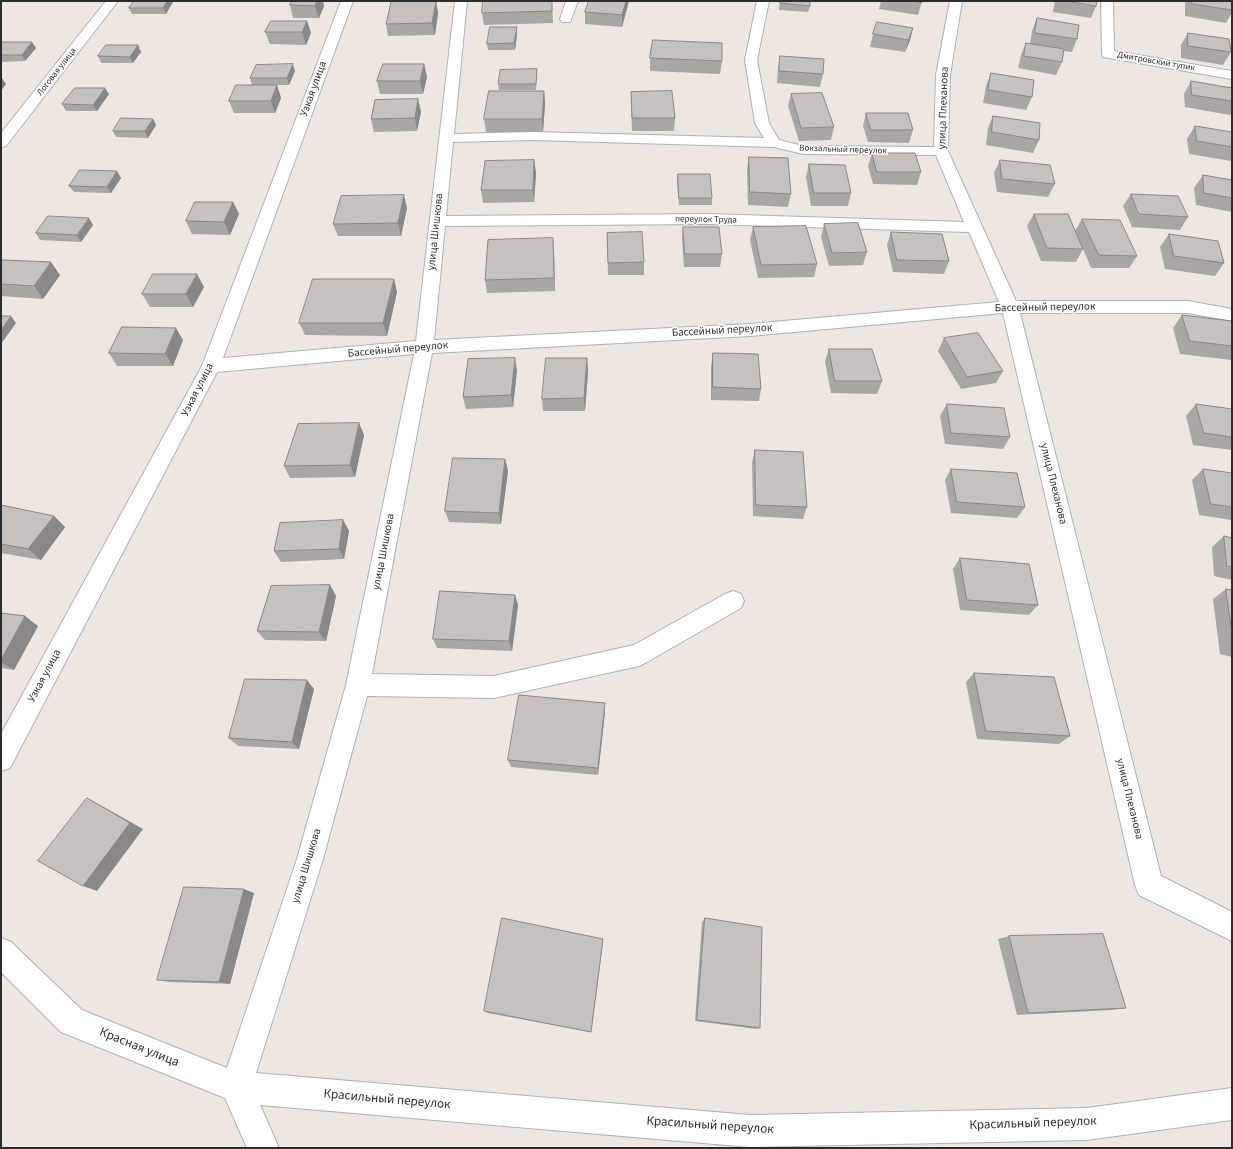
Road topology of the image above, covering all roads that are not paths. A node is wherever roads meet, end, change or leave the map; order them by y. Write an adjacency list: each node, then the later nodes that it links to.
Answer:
1 (112, 1): 11 (street, Логовая улица)
2 (347, 1): 19 (street, Узкая улица)
3 (461, 1): 10 (street, улица Шишкова)
4 (572, 1): 8 (street)
5 (763, 1): 12 (street)
6 (956, 1): 13 (street, улица Плеханова)
7 (1107, 1): 9 (street, Дмитровский тупик)
8 (566, 19)
9 (1232, 75)
10 (446, 138): 12 (street, Вокзальный переулок); 14 (street, улица Шишкова)
11 (1, 143)
12 (774, 143): 13 (street, Вокзальный переулок)
13 (941, 151): 15 (street, улица Плеханова)
14 (437, 221): 15 (street, переулок Труда); 18 (street, улица Шишкова)
15 (975, 227): 16 (street, улица Плеханова)
16 (1010, 307): 17 (street, Бассейный переулок); 18 (street, Бассейный переулок); 23 (street, улица Плеханова)
17 (1232, 315)
18 (424, 347): 19 (street, Бассейный переулок); 21 (street, улица Шишкова)
19 (211, 366): 22 (street, Узкая улица)
20 (733, 601): 21 (street)
21 (358, 685): 25 (street, улица Шишкова)
22 (1, 759)
23 (1232, 927)
24 (1, 952): 25 (street, Красная улица)
25 (236, 1087): 26 (street, Красильный переулок); 27 (street)
26 (1232, 1104)
27 (263, 1148)

